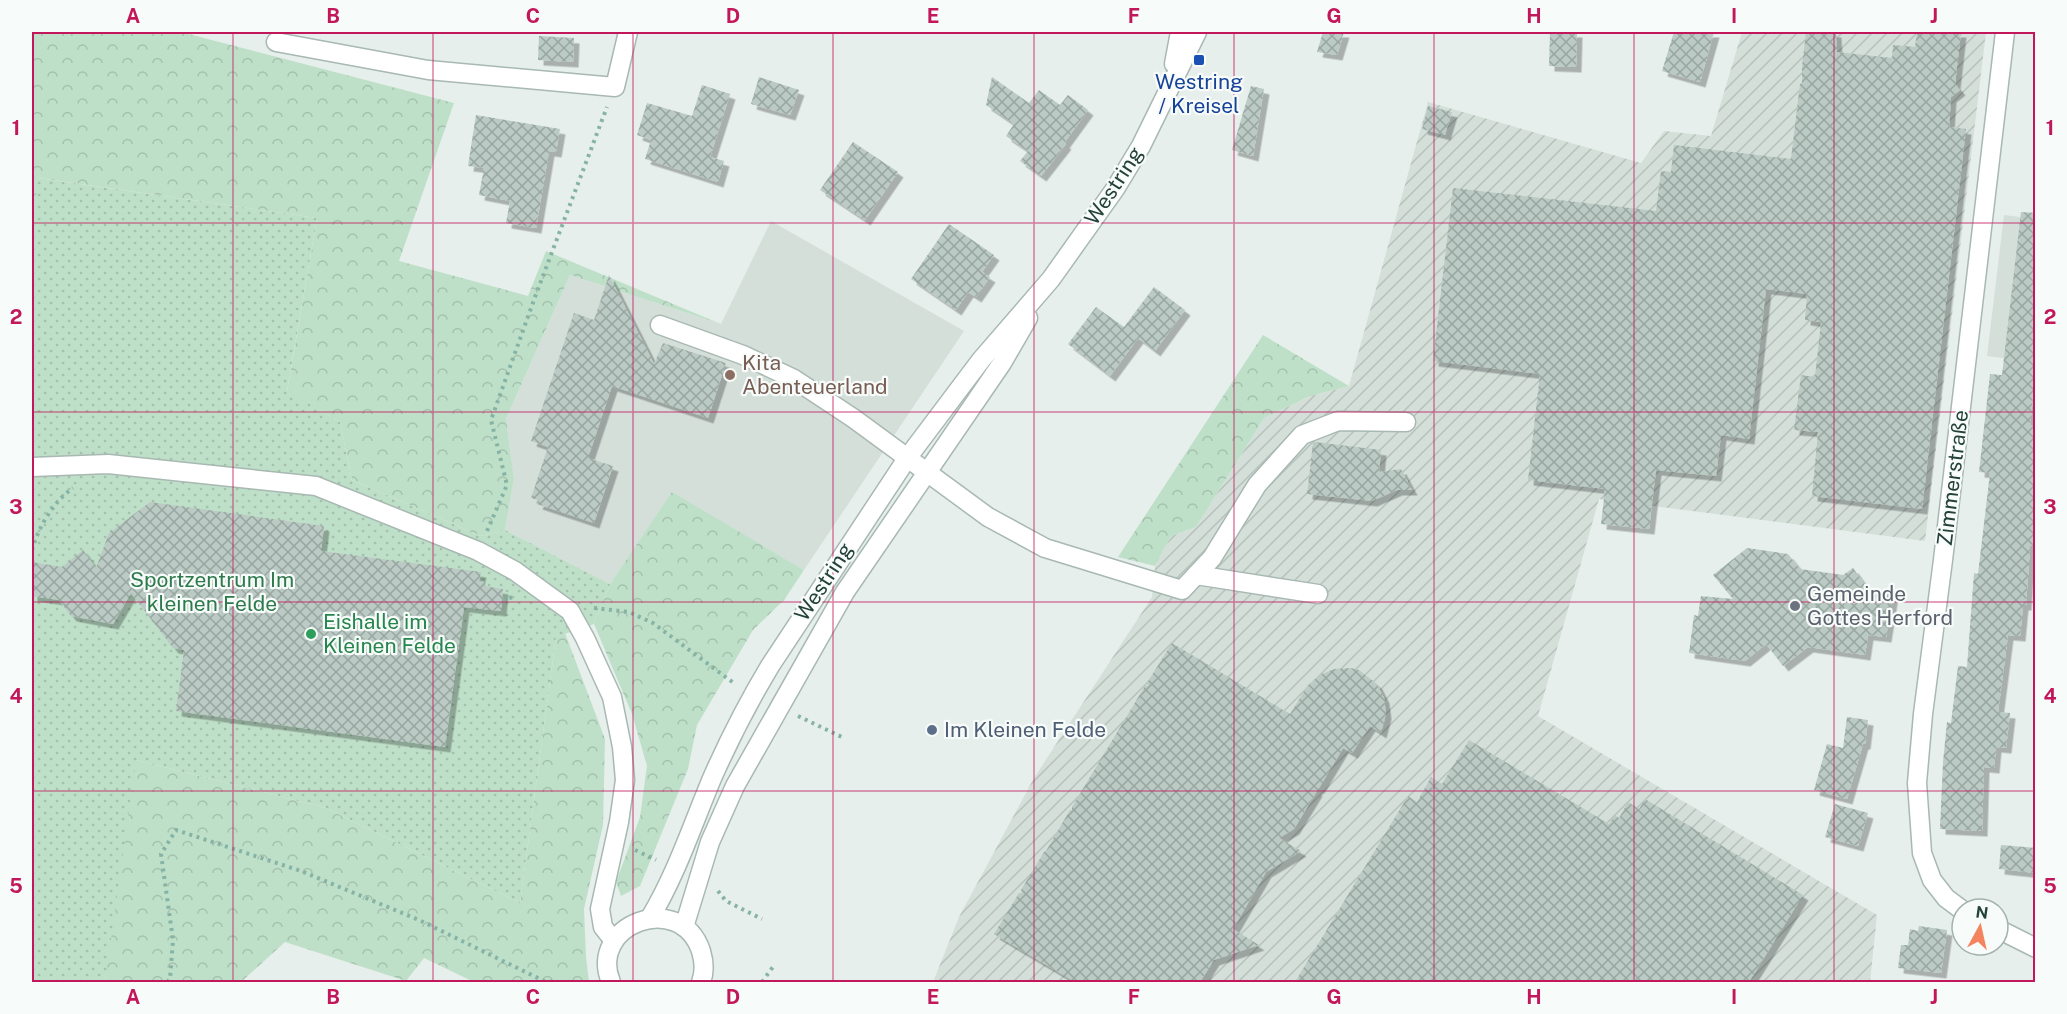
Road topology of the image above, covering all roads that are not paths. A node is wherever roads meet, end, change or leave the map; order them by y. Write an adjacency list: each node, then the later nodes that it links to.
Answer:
1 (628, 32): 5 (street)
2 (1180, 32): 6 (street, Westring)
3 (1197, 32): 6 (street, Westring)
4 (2005, 32): 15 (street, Zimmerstraße)
5 (276, 42)
6 (1169, 89): 7 (street, Westring)
7 (1051, 279): 10 (street, Westring); 12 (street, Westring)
8 (660, 325): 10 (street)
9 (1406, 422): 13 (street)
10 (908, 457): 12 (street); 16 (street, Westring)
11 (32, 467): 19 (street)
12 (928, 472): 13 (street); 17 (street, Westring)
13 (1196, 575): 14 (street)
14 (1318, 594)
15 (1950, 901)
16 (650, 918): 17 (street); 19 (street)
17 (684, 927): 21 (street)
18 (2010, 934): 20 (street)
19 (614, 941): 22 (street)
20 (2036, 948)
21 (705, 981)
22 (611, 982)

